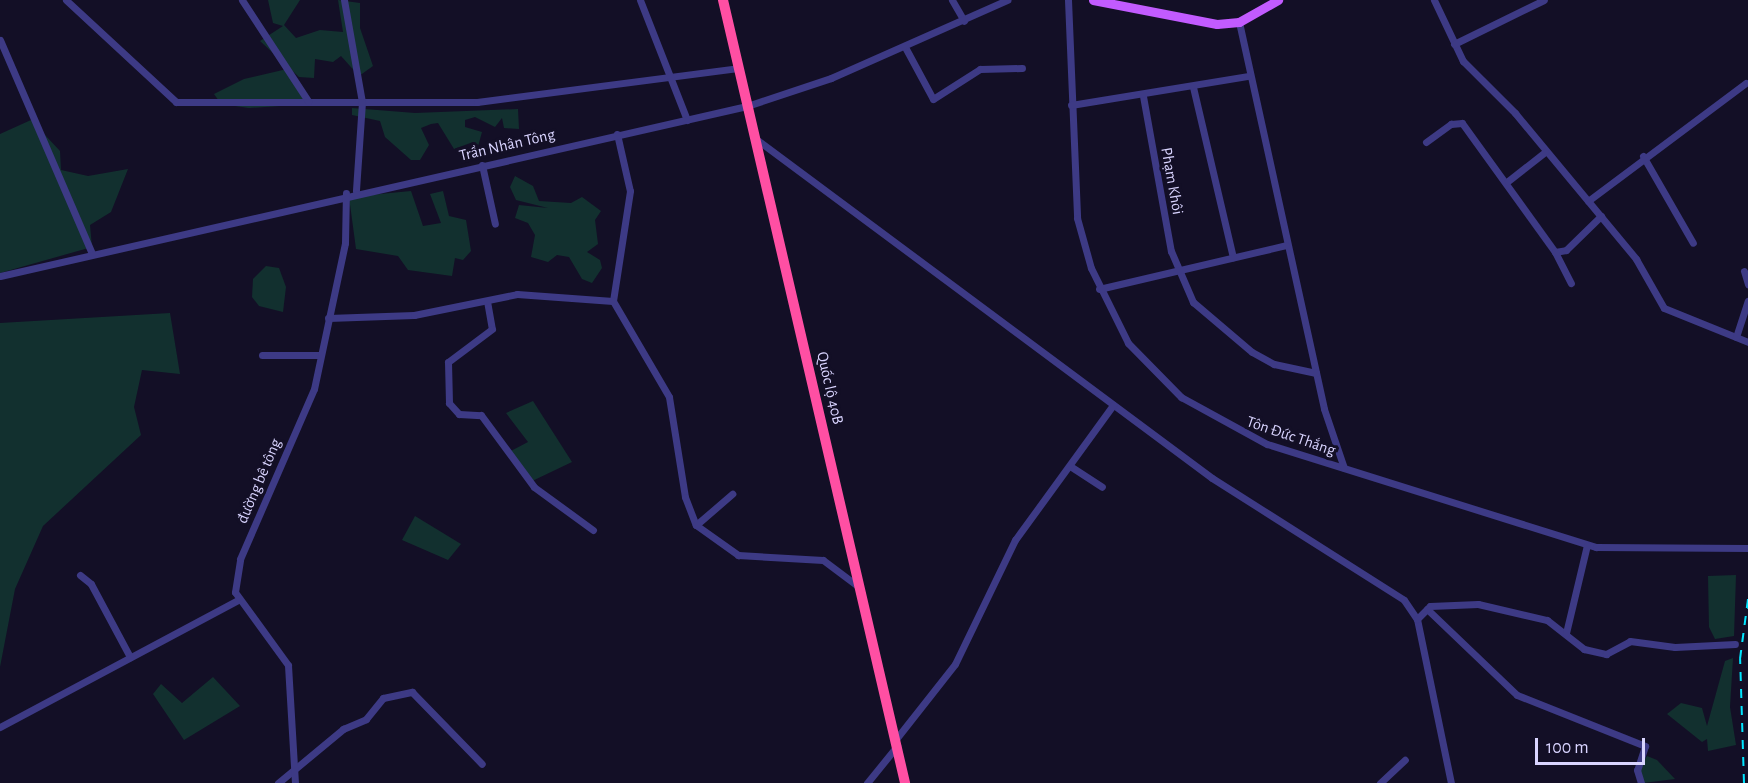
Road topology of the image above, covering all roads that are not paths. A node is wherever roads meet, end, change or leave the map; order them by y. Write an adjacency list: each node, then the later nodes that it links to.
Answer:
1 (66, 0): 25 (street)
2 (242, 0): 25 (street)
3 (344, 0): 26 (street)
4 (640, 0): 20 (street)
5 (723, 0): 18 (highway, Quốc lộ 40B)
6 (952, 0): 13 (street)
7 (1007, 0): 13 (street, Trần Nhân Tông)
8 (1068, 0): 27 (street, Tôn Đức Thắng)
9 (1093, 0): 14 (main road)
10 (1278, 0): 14 (main road)
11 (1434, 0): 16 (street)
12 (1544, 0): 16 (street)
13 (964, 21): 17 (street, Trần Nhân Tông)
14 (1239, 22): 21 (street)
15 (0, 40): 45 (street)
16 (1454, 44): 33 (street)
17 (905, 47): 19 (street); 28 (street, Trần Nhân Tông)
18 (738, 68): 20 (street); 28 (highway, Quốc lộ 40B)
19 (1022, 68)
20 (670, 73): 26 (street); 29 (street)
21 (1249, 76): 23 (street); 43 (street)
22 (1746, 83): 34 (street)
23 (1193, 87): 24 (street); 46 (street)
24 (1143, 96): 27 (street); 47 (street, Phạm Khôi)
25 (308, 101): 26 (street)
26 (362, 102): 37 (street)
27 (1071, 105): 52 (street, Tôn Đức Thắng)
28 (747, 106): 29 (street, Trần Nhân Tông); 31 (highway, Quốc lộ 40B)
29 (687, 120): 30 (street, Trần Nhân Tông)
30 (617, 134): 35 (street, Trần Nhân Tông); 54 (street)
31 (756, 140): 62 (street); 72 (highway, Quốc lộ 40B)
32 (1426, 142): 36 (street)
33 (1545, 152): 36 (street); 39 (street)
34 (1643, 156): 39 (street); 42 (street)
35 (482, 165): 37 (street, Trần Nhân Tông); 41 (street)
36 (1508, 181): 44 (street)
37 (356, 191): 38 (street, Trần Nhân Tông)
38 (346, 193): 45 (street, Trần Nhân Tông); 56 (street, đường bê tông)
39 (1588, 201): 40 (street)
40 (1601, 216): 44 (street); 57 (street)
41 (495, 224)
42 (1693, 243)
43 (1286, 244): 46 (street); 61 (street)
44 (1555, 252): 50 (street)
45 (92, 254): 49 (street, Trần Nhân Tông)
46 (1233, 257): 47 (street)
47 (1178, 270): 52 (street); 61 (street, Phạm Khôi)
48 (1744, 271): 51 (street)
49 (0, 276)
50 (1571, 283)
51 (1748, 284)
52 (1099, 289): 64 (street, Tôn Đức Thắng)
53 (487, 301): 54 (street); 56 (street); 68 (street)
54 (613, 301): 67 (street)
55 (1748, 301): 57 (street)
56 (328, 318): 60 (street, đường bê tông)
57 (1736, 337): 58 (street)
58 (1748, 342)
59 (262, 355): 60 (street)
60 (319, 355): 73 (street, đường bê tông)
61 (1316, 373): 64 (street)
62 (1113, 405): 63 (street); 75 (street)
63 (1070, 466): 65 (street); 80 (street)
64 (1344, 468): 69 (street, Tôn Đức Thắng)
65 (1102, 487)
66 (732, 494): 67 (street)
67 (696, 525): 72 (street)
68 (593, 530)
69 (1587, 544): 70 (street, Tôn Đức Thắng); 76 (street)
70 (1748, 548)
71 (80, 575): 78 (street)
72 (859, 586): 80 (highway, Quốc lộ 40B)
73 (238, 600): 78 (street); 83 (street)
74 (1427, 609): 75 (street); 76 (street); 90 (street)
75 (1417, 619): 89 (street)
76 (1566, 633): 77 (street)
77 (1735, 644)
78 (130, 657): 79 (street)
79 (0, 726)
80 (896, 743): 86 (street); 87 (highway, Quốc lộ 40B)
81 (1405, 760): 88 (street)
82 (482, 764): 83 (street)
83 (294, 766): 84 (street); 85 (street)
84 (278, 783)
85 (295, 783)
86 (867, 783)
87 (905, 783)
88 (1380, 783)
89 (1451, 783)
90 (1641, 783)

